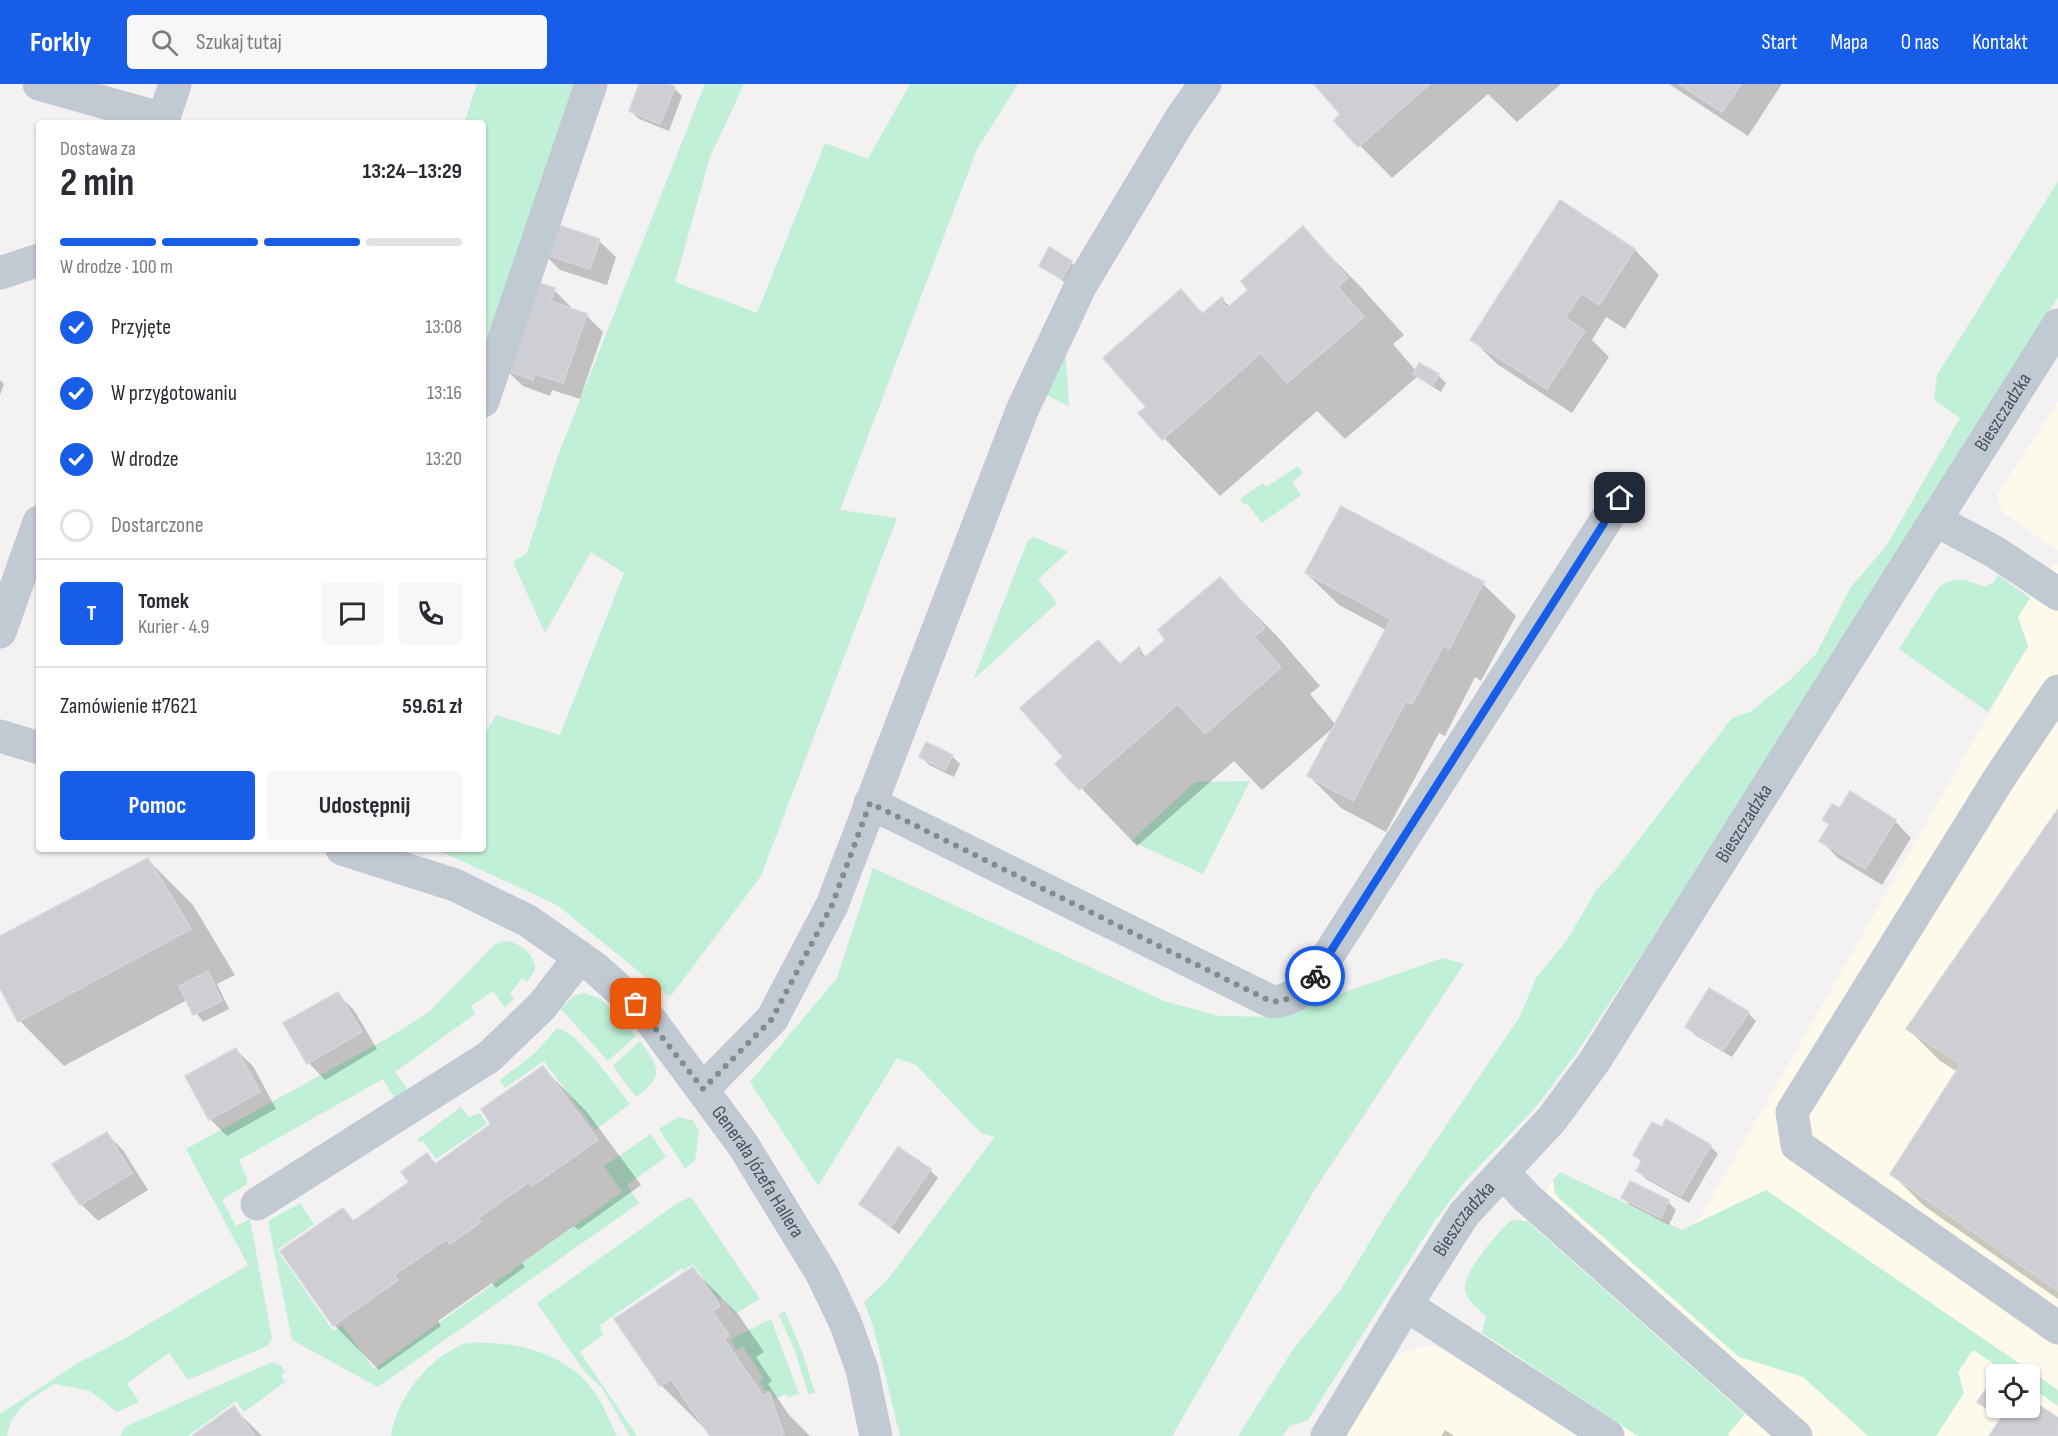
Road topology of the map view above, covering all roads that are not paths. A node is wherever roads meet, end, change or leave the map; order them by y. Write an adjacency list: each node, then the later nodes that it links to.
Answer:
1 (39, 84): 5 (street)
2 (175, 84): 6 (street)
3 (591, 84): 10 (street)
4 (1205, 84): 19 (street)
5 (160, 120)
6 (163, 120)
7 (36, 261): 8 (street)
8 (0, 273)
9 (2058, 325): 12 (street, Bieszczadzka)
10 (486, 392)
11 (1620, 498): 19 (street)
12 (1935, 520): 14 (street); 23 (street, Bieszczadzka)
13 (36, 530): 15 (street)
14 (2058, 594)
15 (0, 632)
16 (2058, 690): 26 (street)
17 (0, 736): 18 (street)
18 (36, 747)
19 (870, 803): 22 (street)
20 (351, 852): 21 (street, Generała Józefa Hallera)
21 (580, 957): 22 (street, Generała Józefa Hallera); 24 (street)
22 (703, 1089): 27 (street, Generała Józefa Hallera)
23 (1504, 1173): 25 (street, Bieszczadzka); 30 (street)
24 (257, 1204)
25 (1406, 1305): 28 (street, Bieszczadzka); 29 (street)
26 (2058, 1328)
27 (876, 1436)
28 (1327, 1436)
29 (1608, 1436)
30 (1796, 1436)

